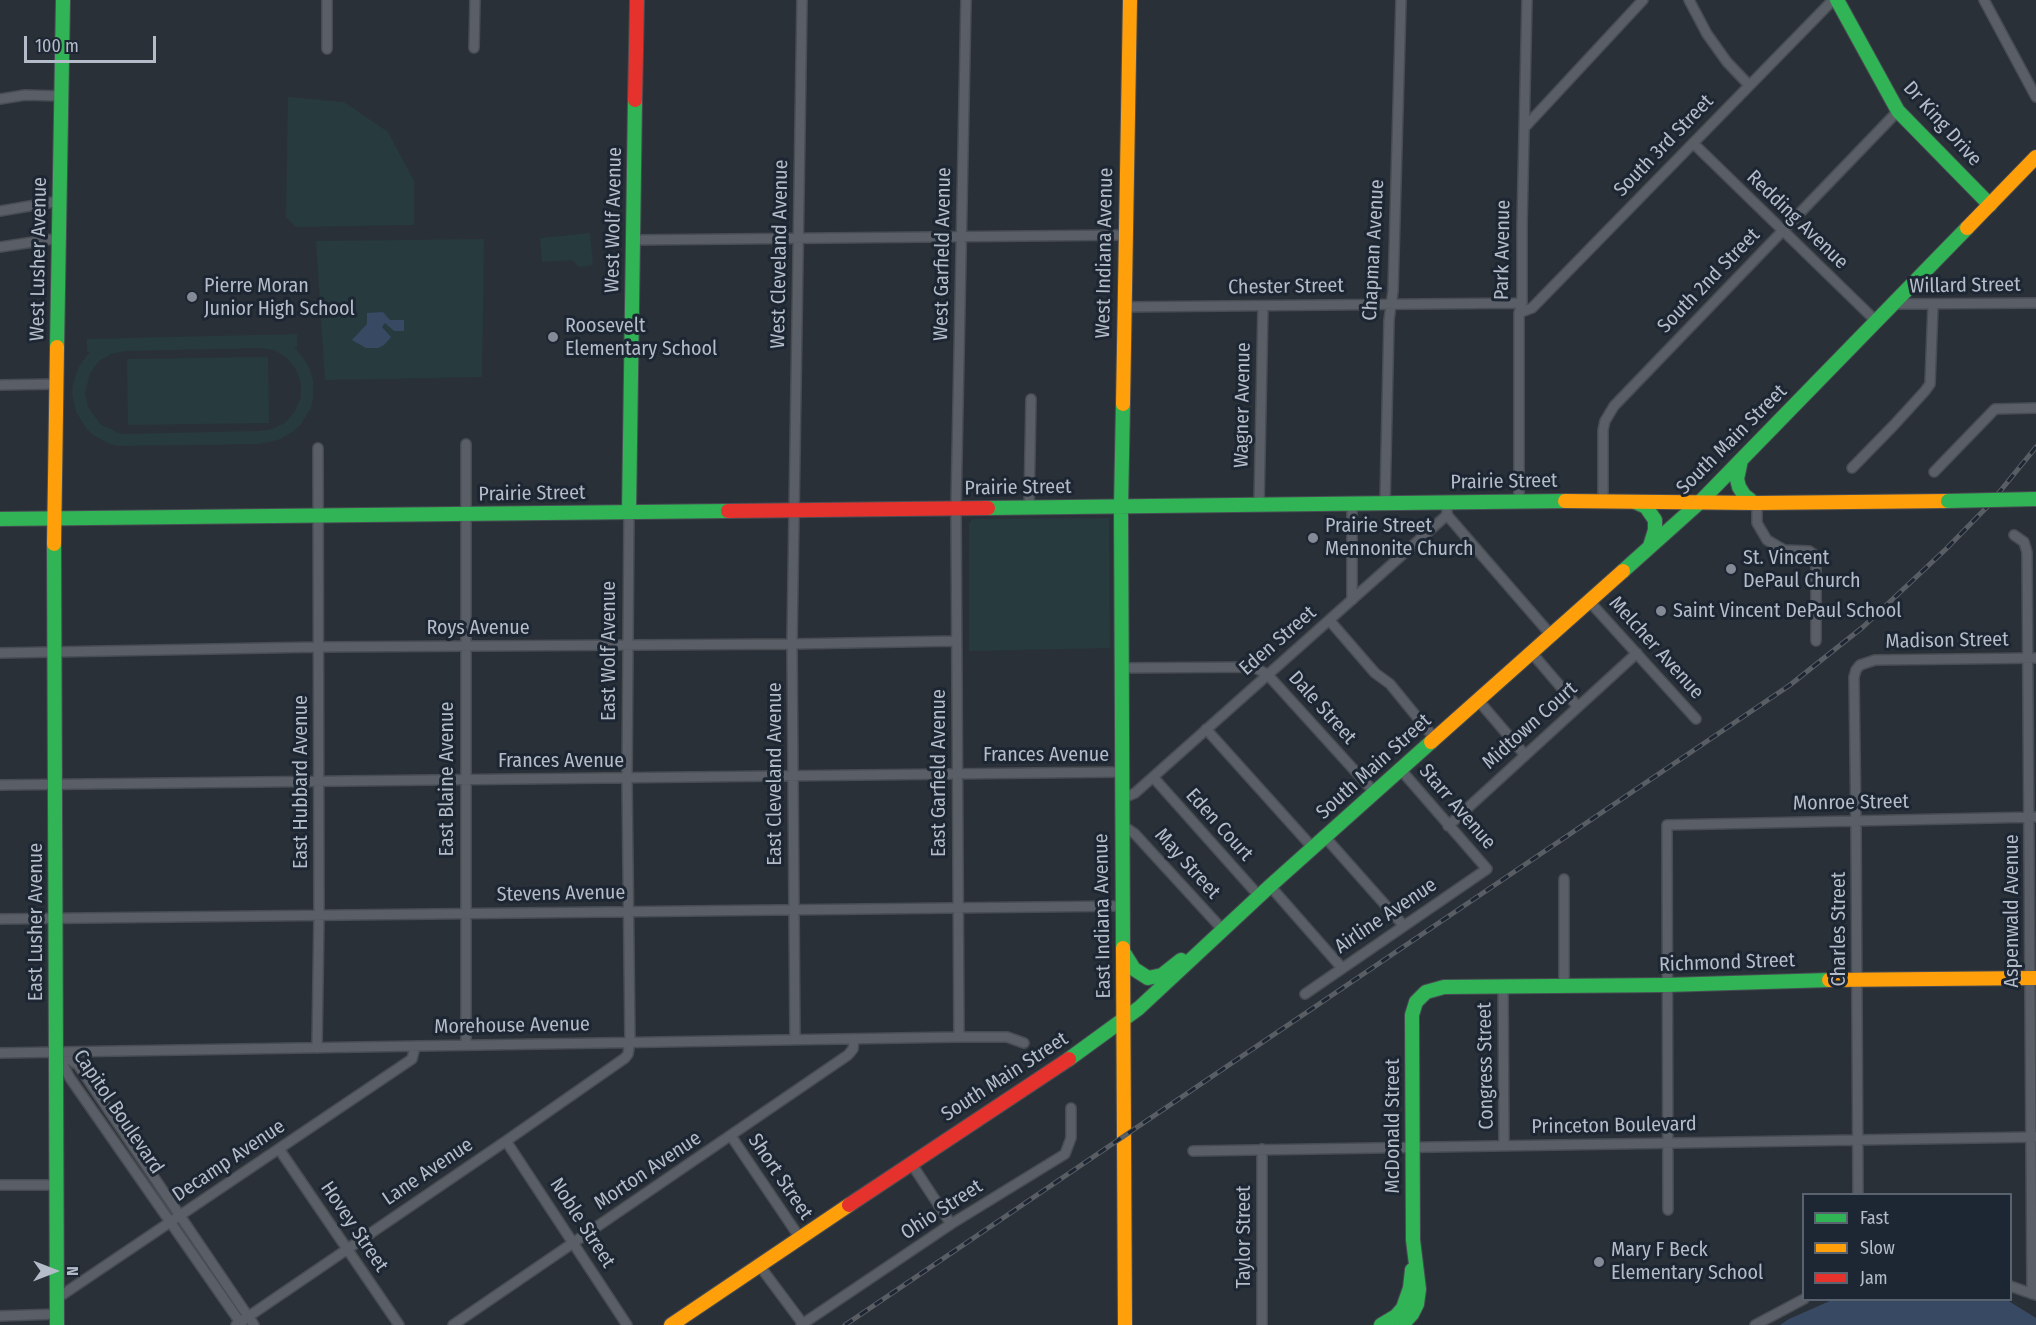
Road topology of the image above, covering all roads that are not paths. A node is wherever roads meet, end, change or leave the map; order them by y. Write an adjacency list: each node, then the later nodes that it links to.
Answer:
1 (63, 0): 18 (main road, West Lusher Avenue)
2 (327, 0): 15 (street)
3 (475, 0): 16 (street)
4 (638, 0): 33 (main road, West Wolf Avenue)
5 (802, 0): 32 (street, West Cleveland Avenue)
6 (966, 0): 30 (street, West Garfield Avenue)
7 (1130, 0): 29 (main road, West Indiana Avenue)
8 (1401, 0): 36 (street, Chapman Avenue)
9 (1527, 0): 22 (street, Park Avenue)
10 (1644, 0): 22 (street)
11 (1689, 0): 17 (street)
12 (1833, 0): 17 (street, South 3rd Street)
13 (1838, 0): 21 (main road, Dr King Drive)
14 (1984, 0): 19 (street)
15 (327, 48)
16 (474, 48)
17 (1749, 85): 23 (street, South 3rd Street)
18 (61, 96): 20 (street); 25 (main road, West Lusher Avenue)
19 (2036, 97)
20 (0, 99)
21 (1898, 111): 26 (main road, Dr King Drive); 28 (street, South 2nd Street)
22 (1525, 127): 41 (street, Park Avenue)
23 (1693, 143): 28 (street, Redding Avenue); 41 (street, South 3rd Street)
24 (2036, 157): 26 (main road, South Main Street)
25 (59, 201): 27 (street); 31 (main road, West Lusher Avenue)
26 (1990, 205): 37 (main road, South Main Street)
27 (0, 211)
28 (1783, 231): 42 (street, Redding Avenue); 54 (street, South 2nd Street)
29 (1125, 235): 30 (street); 40 (main road, West Indiana Avenue)
30 (961, 236): 32 (street); 63 (street, West Garfield Avenue)
31 (59, 238): 34 (street); 43 (main road, West Lusher Avenue)
32 (798, 239): 33 (street); 65 (street, West Cleveland Avenue)
33 (633, 240): 66 (main road, West Wolf Avenue)
34 (0, 247)
35 (2036, 303): 38 (street, Willard Street)
36 (1391, 304): 39 (street, Chester Street); 41 (street, Chester Street); 58 (street, Chapman Avenue)
37 (1894, 304): 38 (street, Willard Street); 42 (main road, South Main Street)
38 (1933, 304): 50 (street)
39 (1263, 306): 40 (street, Chester Street); 60 (street, Wagner Avenue)
40 (1124, 307): 62 (main road, West Indiana Avenue)
41 (1521, 308): 53 (street, Park Avenue)
42 (1877, 322): 49 (main road, South Main Street)
43 (56, 384): 44 (street); 69 (main road, West Lusher Avenue)
44 (0, 385)
45 (1031, 399): 61 (street)
46 (2036, 408): 51 (street)
47 (466, 444): 67 (street, East Blaine Avenue)
48 (318, 448): 68 (street, East Hubbard Avenue)
49 (1742, 458): 56 (main road, South Main Street); 59 (main road)
50 (1852, 468)
51 (1934, 472)
52 (2036, 499): 59 (main road, Prairie Street, bridge)
53 (1519, 501): 54 (main road, Prairie Street); 64 (main road, Prairie Street)
54 (1603, 501): 55 (main road, Prairie Street)
55 (1633, 501): 56 (main road, Prairie Street); 72 (main road)
56 (1700, 502): 59 (main road, Prairie Street); 72 (main road, South Main Street)
57 (1352, 503): 58 (main road, Prairie Street); 60 (main road, Prairie Street); 73 (street)
58 (1385, 503): 64 (main road, Prairie Street)
59 (1756, 503): 78 (street)
60 (1259, 505): 62 (main road, Prairie Street)
61 (1029, 507): 62 (main road, Prairie Street); 63 (main road, Prairie Street)
62 (1121, 507): 89 (main road, East Indiana Avenue)
63 (956, 508): 65 (main road, Prairie Street); 77 (street, East Garfield Avenue)
64 (1447, 508): 73 (street, Eden Street); 76 (street)
65 (793, 509): 66 (main road, Prairie Street); 79 (street, East Cleveland Avenue)
66 (629, 512): 67 (main road, Prairie Street); 80 (street, East Wolf Avenue)
67 (464, 514): 68 (main road, Prairie Street); 81 (street, East Blaine Avenue)
68 (318, 515): 69 (main road, Prairie Street); 82 (street, East Hubbard Avenue)
69 (54, 518): 70 (main road, Prairie Street); 85 (main road, East Lusher Avenue)
70 (0, 519)
71 (2014, 535): 87 (street, Aspenwald Avenue)
72 (1650, 547): 74 (main road, South Main Street)
73 (1352, 600): 75 (street, Eden Street)
74 (1589, 601): 76 (main road, South Main Street); 86 (street, Melcher Avenue)
75 (1330, 621): 90 (street, Eden Street); 95 (street)
76 (1551, 635): 83 (main road, South Main Street)
77 (956, 641): 79 (street, Roys Avenue); 99 (street, East Garfield Avenue)
78 (1816, 641)
79 (792, 644): 80 (street, Roys Avenue); 100 (street, East Cleveland Avenue)
80 (627, 645): 81 (street, Roys Avenue); 102 (street, East Wolf Avenue)
81 (466, 646): 82 (street, Roys Avenue); 103 (street, East Blaine Avenue)
82 (318, 647): 85 (street, Roys Avenue); 104 (street, East Hubbard Avenue)
83 (1531, 652): 91 (main road, South Main Street); 92 (street)
84 (0, 653): 85 (street, Roys Avenue)
85 (54, 653): 106 (main road, East Lusher Avenue)
86 (1637, 653): 92 (street, Midtown Court); 93 (street, Melcher Avenue)
87 (2032, 658): 88 (street, Madison Street); 109 (street, Aspenwald Avenue)
88 (1860, 665): 110 (street, Charles Street)
89 (1121, 668): 90 (street); 98 (main road, East Indiana Avenue)
90 (1268, 674): 94 (street, Eden Street); 107 (street, Dale Street)
91 (1478, 700): 95 (main road, South Main Street); 96 (street)
92 (1578, 707): 96 (street, Midtown Court)
93 (1696, 719)
94 (1206, 729): 101 (street, Eden Street); 114 (street)
95 (1435, 739): 97 (main road, South Main Street)
96 (1526, 755): 112 (street, Midtown Court)
97 (1401, 770): 107 (main road, South Main Street); 112 (street, Starr Avenue)
98 (1121, 772): 99 (street, Frances Avenue); 108 (main road, East Indiana Avenue)
99 (956, 773): 100 (street, Frances Avenue); 120 (street, East Garfield Avenue)
100 (794, 775): 102 (street, Frances Avenue); 122 (street, East Cleveland Avenue)
101 (1153, 777): 108 (street, Eden Street); 118 (street, Eden Court)
102 (627, 779): 103 (street, Frances Avenue); 121 (street, East Wolf Avenue)
103 (466, 780): 104 (street, Frances Avenue); 123 (street, East Blaine Avenue)
104 (318, 781): 106 (street, Frances Avenue); 124 (street, East Hubbard Avenue)
105 (0, 785): 106 (street, Frances Avenue)
106 (55, 786): 126 (main road, East Lusher Avenue)
107 (1375, 793): 113 (main road, South Main Street)
108 (1121, 799): 111 (main road, East Indiana Avenue)
109 (2032, 817): 110 (street, Monroe Street); 132 (street, Aspenwald Avenue)
110 (1856, 820): 133 (street, Charles Street); 135 (street, Monroe Street)
111 (1122, 825): 119 (main road, East Indiana Avenue); 128 (street, May Street)
112 (1448, 826): 115 (street, Starr Avenue)
113 (1325, 837): 114 (main road, South Main Street); 127 (street)
114 (1313, 848): 117 (main road, South Main Street)
115 (1487, 868): 127 (street, Airline Avenue)
116 (1564, 879): 134 (street)
117 (1270, 886): 118 (main road, South Main Street); 131 (street)
118 (1259, 896): 128 (main road, South Main Street)
119 (1122, 906): 120 (street, Stevens Avenue); 130 (main road, East Indiana Avenue)
120 (958, 908): 122 (street, Stevens Avenue); 140 (street, East Garfield Avenue)
121 (629, 911): 122 (street, Stevens Avenue); 123 (street, Stevens Avenue); 143 (street, East Wolf Avenue)
122 (794, 911): 141 (street, East Cleveland Avenue)
123 (466, 913): 124 (street, Stevens Avenue); 145 (street, East Blaine Avenue)
124 (319, 914): 126 (street, Stevens Avenue); 147 (street, East Hubbard Avenue)
125 (0, 919): 126 (street, Stevens Avenue)
126 (55, 919): 148 (main road, East Lusher Avenue)
127 (1404, 926): 131 (street, Airline Avenue)
128 (1223, 930): 129 (main road, South Main Street)
129 (1201, 950): 130 (main road); 139 (main road, South Main Street)
130 (1124, 953): 139 (main road, East Indiana Avenue)
131 (1342, 968): 137 (street, Airline Avenue)
132 (2033, 978): 133 (main road, Richmond Street); 152 (street, Aspenwald Avenue)
133 (1857, 979): 135 (main road, Richmond Street); 153 (street, Charles Street)
134 (1564, 985): 135 (main road, Richmond Street); 136 (main road, Richmond Street)
135 (1666, 985): 155 (street)
136 (1503, 986): 138 (main road, Richmond Street); 156 (street, Congress Street)
137 (1305, 994)
138 (1422, 995): 157 (main road, McDonald Street)
139 (1124, 1020): 161 (main road, South Main Street); 187 (main road, East Indiana Avenue)
140 (959, 1037): 142 (street, Morehouse Avenue); 144 (street, Morehouse Avenue)
141 (795, 1039): 142 (street, Morehouse Avenue); 143 (street, Morehouse Avenue)
142 (854, 1039): 151 (street, Morton Avenue)
143 (630, 1042): 145 (street, Morehouse Avenue); 154 (street, Lane Avenue)
144 (1024, 1042)
145 (466, 1044): 146 (street, Morehouse Avenue)
146 (415, 1047): 147 (street, Morehouse Avenue); 158 (street, Decamp Avenue)
147 (317, 1048): 148 (street, Morehouse Avenue)
148 (56, 1052): 149 (street, Morehouse Avenue); 163 (main road, East Lusher Avenue); 166 (street, Capitol Boulevard); 167 (street, Capitol Boulevard)
149 (0, 1053)
150 (1071, 1108): 168 (street, Ohio Street)
151 (730, 1136): 169 (street, Short Street); 170 (street, Morton Avenue)
152 (2033, 1137): 153 (street, Princeton Boulevard); 174 (street, Aspenwald Avenue)
153 (1858, 1139): 155 (street, Princeton Boulevard); 164 (street, Charles Street)
154 (506, 1141): 170 (street, Noble Street); 171 (street, Lane Avenue)
155 (1668, 1143): 156 (street, Princeton Boulevard); 165 (street)
156 (1504, 1145): 157 (street, Princeton Boulevard)
157 (1413, 1147): 159 (street, Princeton Boulevard); 180 (main road, McDonald Street)
158 (279, 1149): 166 (street, Decamp Avenue); 171 (street, Hovey Street)
159 (1262, 1149): 160 (street, Princeton Boulevard); 188 (street, Taylor Street)
160 (1193, 1151)
161 (911, 1163): 168 (street); 169 (main road, South Main Street)
162 (0, 1185): 163 (street)
163 (56, 1185): 175 (main road, East Lusher Avenue)
164 (1858, 1193)
165 (1668, 1210)
166 (181, 1215): 167 (street, Decamp Avenue); 179 (street, Capitol Boulevard)
167 (171, 1222): 175 (street, Decamp Avenue); 179 (street, Capitol Boulevard)
168 (951, 1224): 181 (street, Ohio Street)
169 (800, 1238): 172 (main road, South Main Street)
170 (573, 1244): 184 (street, Morton Avenue); 185 (street, Noble Street)
171 (347, 1249): 179 (street, Lane Avenue); 183 (street, Hovey Street)
172 (759, 1265): 181 (street); 186 (main road, South Main Street)
173 (2012, 1287): 174 (street)
174 (2034, 1294)
175 (56, 1299): 178 (main road, East Lusher Avenue)
176 (1802, 1300): 190 (street)
177 (0, 1316): 178 (street)
178 (57, 1319)
179 (242, 1322): 182 (street, Capitol Boulevard)
180 (1402, 1322): 189 (main road)
181 (802, 1324)
182 (255, 1325)
183 (399, 1325)
184 (453, 1325)
185 (627, 1325)
186 (671, 1325)
187 (1125, 1325)
188 (1262, 1325)
189 (1381, 1325)
190 (1755, 1325)

